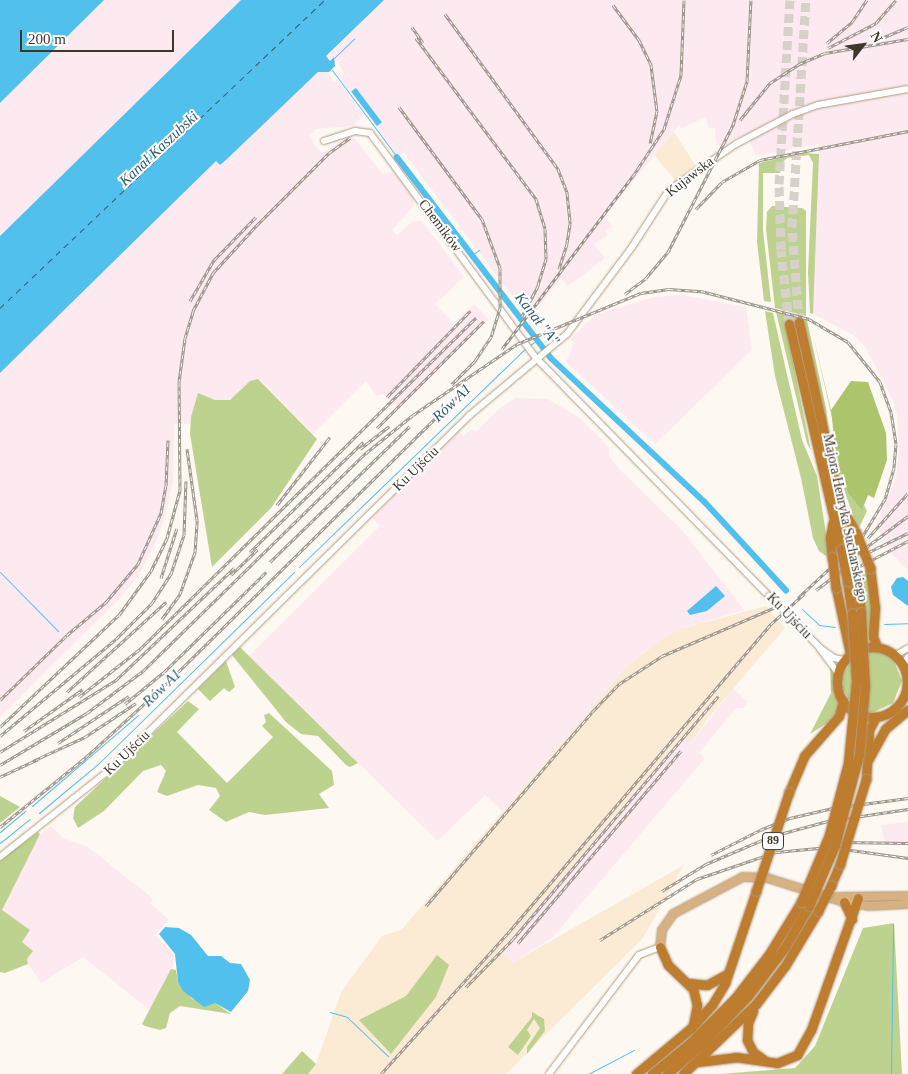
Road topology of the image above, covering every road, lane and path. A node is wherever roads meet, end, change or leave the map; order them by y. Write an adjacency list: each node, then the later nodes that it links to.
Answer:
1 (908, 89): 5 (street, Kujawska)
2 (324, 141): 5 (street, Chemików)
3 (799, 322): 6 (highway, Majora Henryka Sucharskiego)
4 (789, 324): 7 (highway, Majora Henryka Sucharskiego)
5 (539, 356): 10 (street, Ku Ujściu, bridge); 22 (street, Ku Ujściu)
6 (840, 505): 8 (highway, Majora Henryka Sucharskiego, bridge); 9 (highway, bridge)
7 (834, 520): 8 (highway, Majora Henryka Sucharskiego, bridge); 13 (highway, bridge)
8 (857, 612): 27 (highway, Majora Henryka Sucharskiego, bridge)
9 (877, 647): 12 (highway); 13 (highway)
10 (820, 648): 13 (street, Ku Ujściu); 15 (street, Ku Ujściu)
11 (908, 648): 12 (street)
12 (896, 655): 14 (highway)
13 (847, 658): 15 (highway)
14 (906, 661): 16 (highway)
15 (838, 673): 18 (highway)
16 (907, 688): 17 (highway)
17 (906, 698): 20 (highway)
18 (843, 701): 20 (highway); 31 (highway, 89, bridge)
19 (908, 710): 21 (highway)
20 (876, 716): 21 (highway)
21 (868, 760): 33 (highway, bridge)
22 (0, 857)
23 (908, 896): 25 (main road)
24 (832, 898): 25 (main road); 26 (main road); 30 (main road)
25 (858, 901): 26 (main road); 28 (main road); 29 (highway)
26 (844, 902): 29 (highway)
27 (805, 904): 39 (highway, Majora Henryka Sucharskiego); 40 (highway, Majora Henryka Sucharskiego)
28 (908, 904)
29 (852, 919): 35 (highway)
30 (660, 947): 32 (highway); 37 (street)
31 (727, 974): 32 (highway); 34 (highway, 89)
32 (688, 982): 34 (highway)
33 (756, 1004): 35 (highway); 36 (highway)
34 (691, 1028): 38 (highway, 89)
35 (766, 1061): 36 (highway)
36 (697, 1062): 41 (highway)
37 (549, 1074)
38 (636, 1074)
39 (652, 1074)
40 (666, 1074)
41 (683, 1074)

